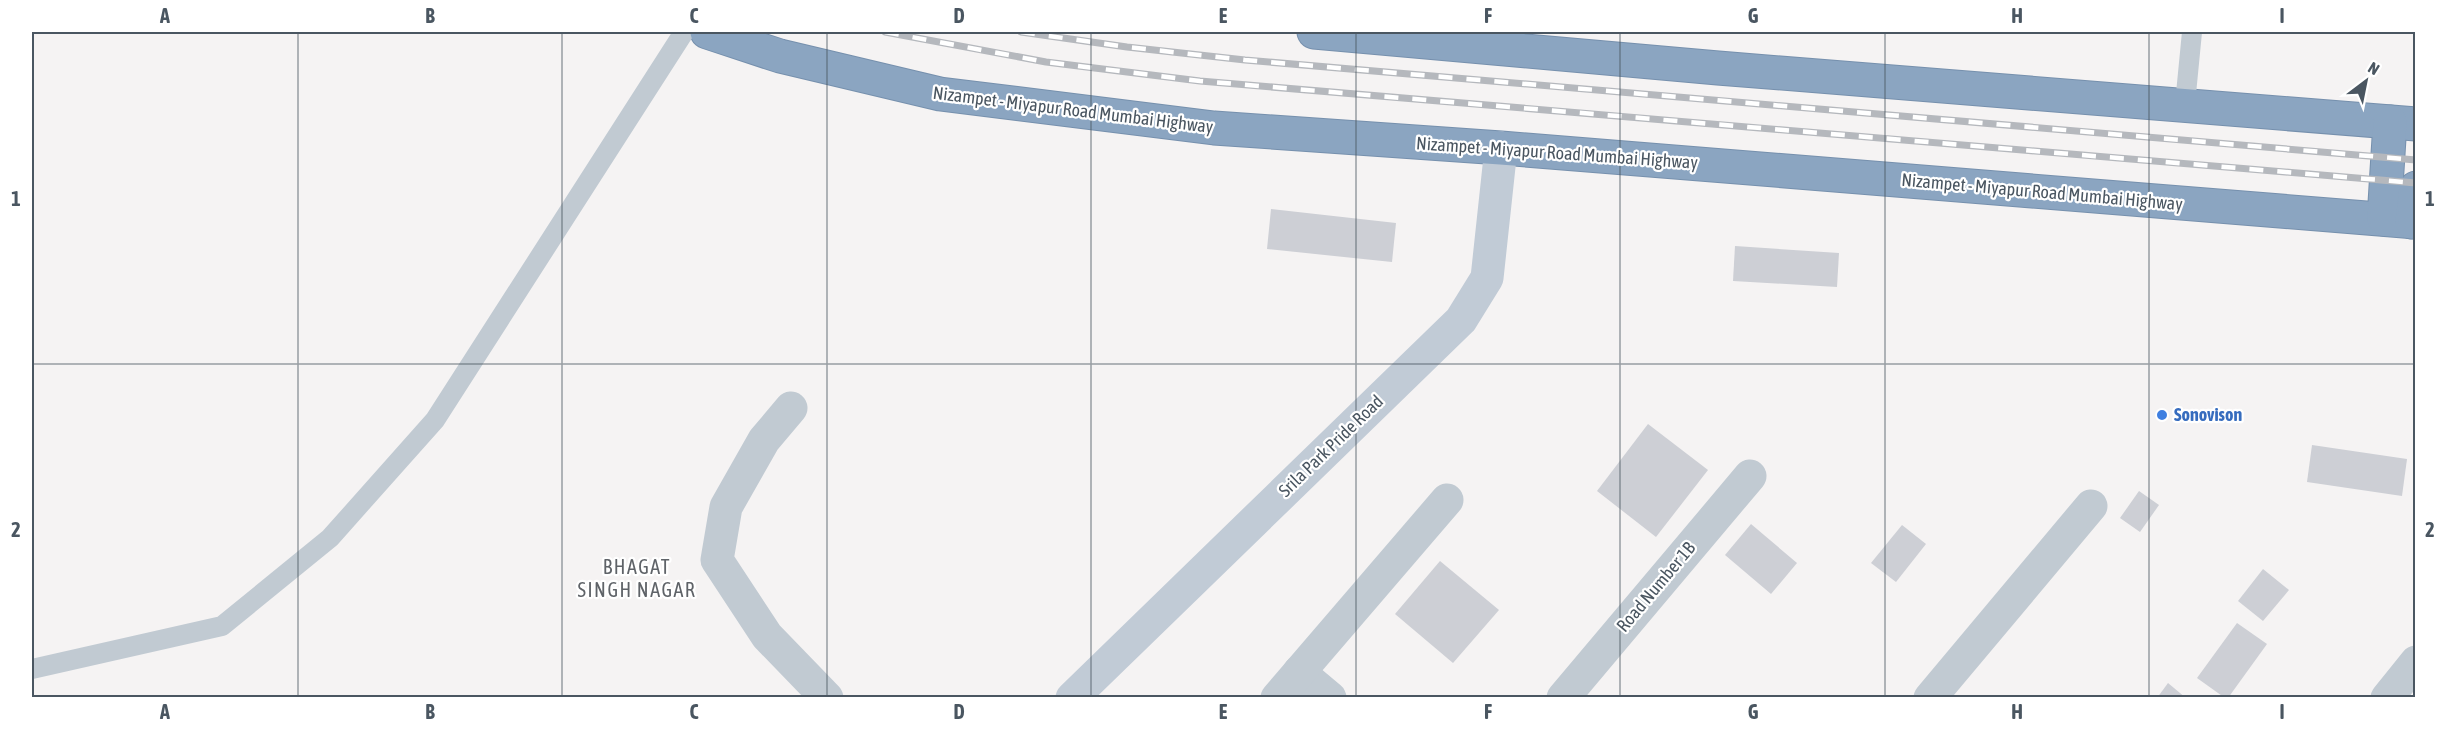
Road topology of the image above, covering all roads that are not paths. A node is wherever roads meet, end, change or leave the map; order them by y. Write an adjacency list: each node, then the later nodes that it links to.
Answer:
1 (684, 32): 16 (lane)
2 (707, 32): 8 (highway, Nizampet - Miyapur Road Mumbai Highway)
3 (1314, 32): 5 (highway)
4 (2192, 32): 6 (lane)
5 (1415, 37): 6 (highway)
6 (2185, 104): 7 (highway)
7 (2403, 123): 10 (highway)
8 (1501, 148): 10 (highway, Nizampet - Miyapur Road Mumbai Highway); 19 (street, Srila Park Pride Road)
9 (2415, 188): 10 (highway)
10 (2404, 221)
11 (791, 408): 18 (street)
12 (1750, 476): 22 (street, Road Number 1B)
13 (1448, 500): 17 (street)
14 (2091, 506): 23 (street)
15 (2415, 662): 24 (street)
16 (32, 669)
17 (1299, 672): 20 (street); 21 (street)
18 (828, 698)
19 (1072, 698)
20 (1277, 698)
21 (1330, 698)
22 (1563, 698)
23 (1930, 698)
24 (2387, 698)

